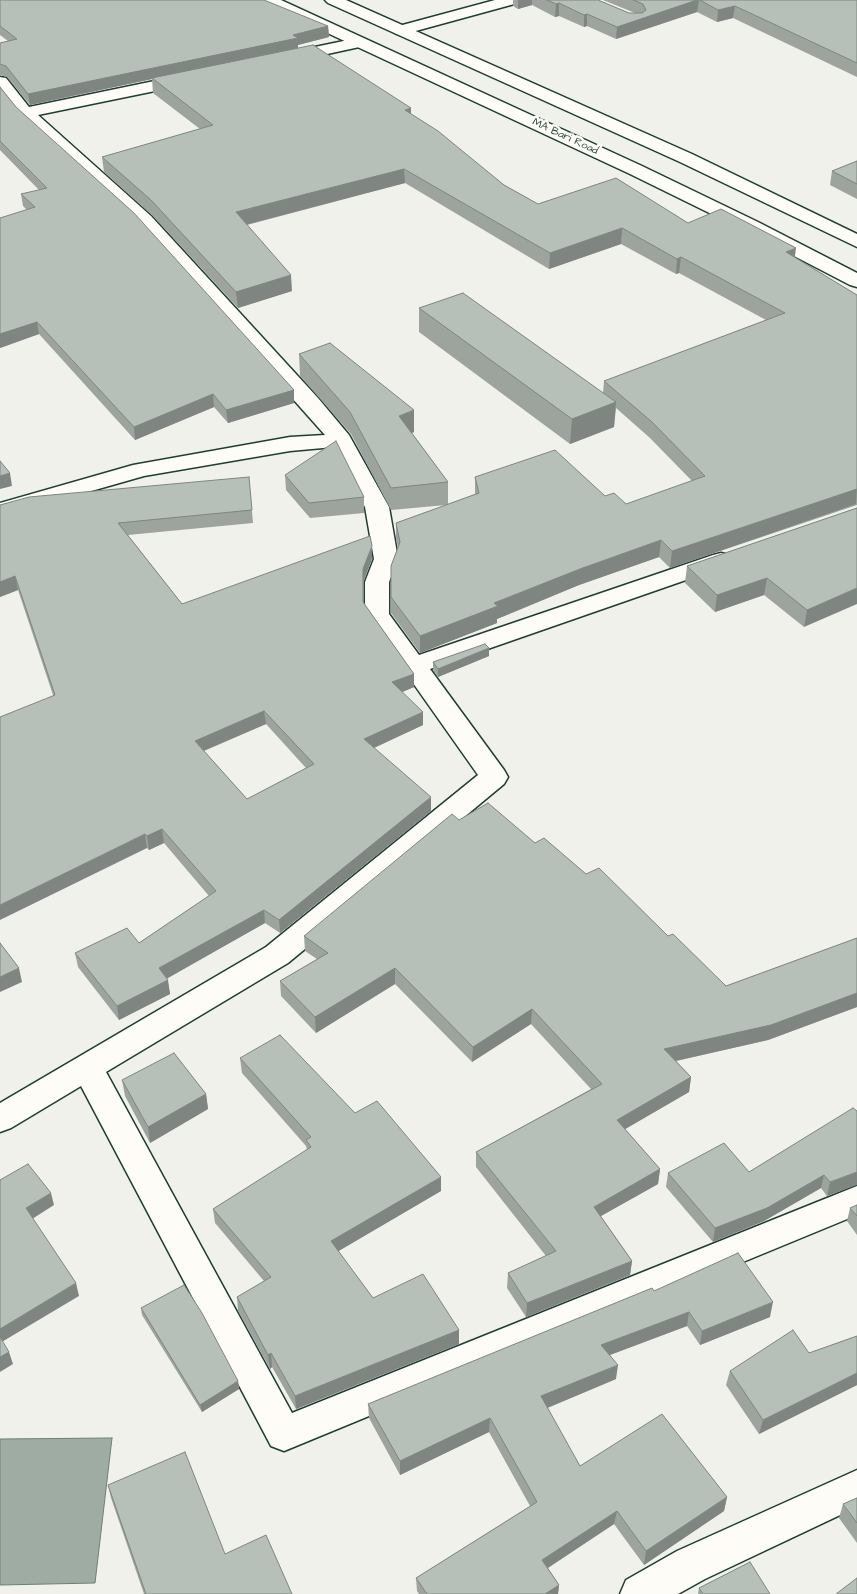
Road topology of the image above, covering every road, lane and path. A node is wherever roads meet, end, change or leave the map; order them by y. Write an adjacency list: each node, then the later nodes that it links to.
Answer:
1 (268, 0): 5 (street, MA Bari Road)
2 (333, 0): 4 (street)
3 (513, 0): 4 (street)
4 (401, 30): 10 (street)
5 (358, 43): 6 (street); 11 (street, MA Bari Road)
6 (273, 61)
7 (206, 75): 9 (street)
8 (0, 82): 9 (street)
9 (25, 113): 12 (street)
10 (857, 241)
11 (857, 281)
12 (341, 440): 13 (street); 15 (street)
13 (0, 510)
14 (744, 552): 15 (street)
15 (414, 666): 16 (street)
16 (87, 1067): 17 (street); 18 (street)
17 (0, 1119)
18 (857, 1200)
19 (857, 1488): 20 (street)
20 (640, 1594)

